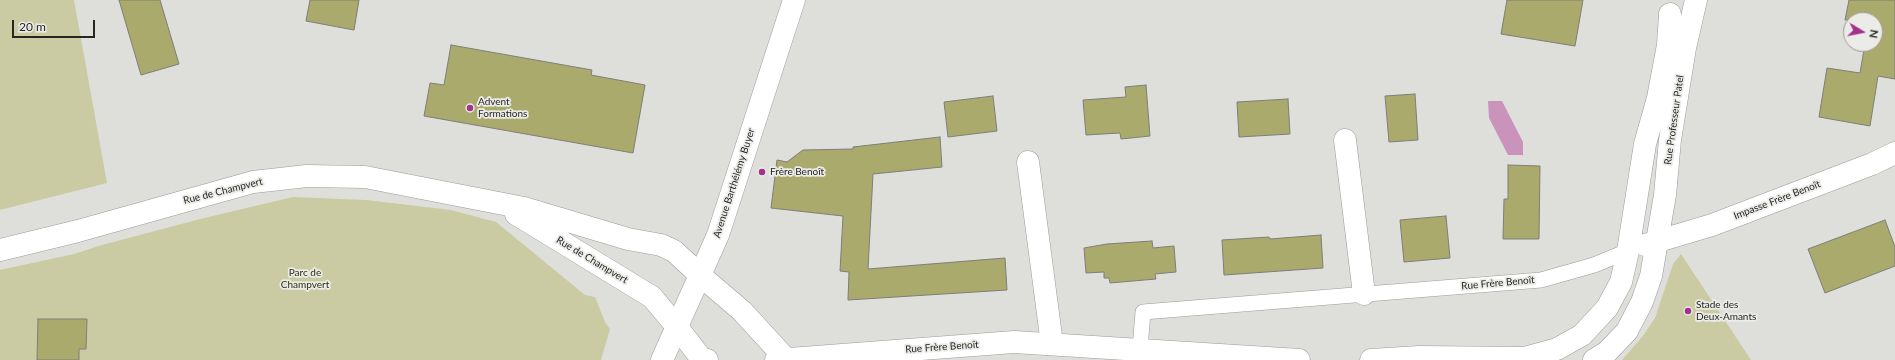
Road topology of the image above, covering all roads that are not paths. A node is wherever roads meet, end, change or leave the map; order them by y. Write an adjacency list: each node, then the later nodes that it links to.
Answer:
1 (794, 0): 11 (street, Avenue Barthélémy Buyer)
2 (1696, 0): 8 (street, Rue Professeur Patel)
3 (1670, 14): 10 (street, Rue Professeur Patel)
4 (1345, 140): 12 (street)
5 (1895, 153): 8 (street, Impasse Frère Benoît)
6 (1028, 162): 14 (street)
7 (498, 203): 9 (street, Rue de Champvert); 11 (street, Rue de Champvert); 13 (street, Rue de Champvert)
8 (1656, 241): 10 (street, Rue Frère Benoît); 21 (street)
9 (0, 250)
10 (1628, 251): 12 (lane, Rue Frère Benoît); 20 (street)
11 (701, 276): 13 (street, Avenue Barthélémy Buyer); 16 (street, Rue de Champvert)
12 (1364, 294): 15 (lane, Rue Frère Benoît)
13 (677, 327): 17 (street, Avenue Barthélémy Buyer); 18 (street, Rue de Champvert)
14 (1052, 344): 15 (street, Rue Frère Benoît); 16 (street, Rue Frère Benoît)
15 (1140, 349): 19 (street, Rue Frère Benoît)
16 (781, 359)
17 (662, 360)
18 (707, 360)
19 (1299, 360)
20 (1371, 360)
21 (1594, 360)

